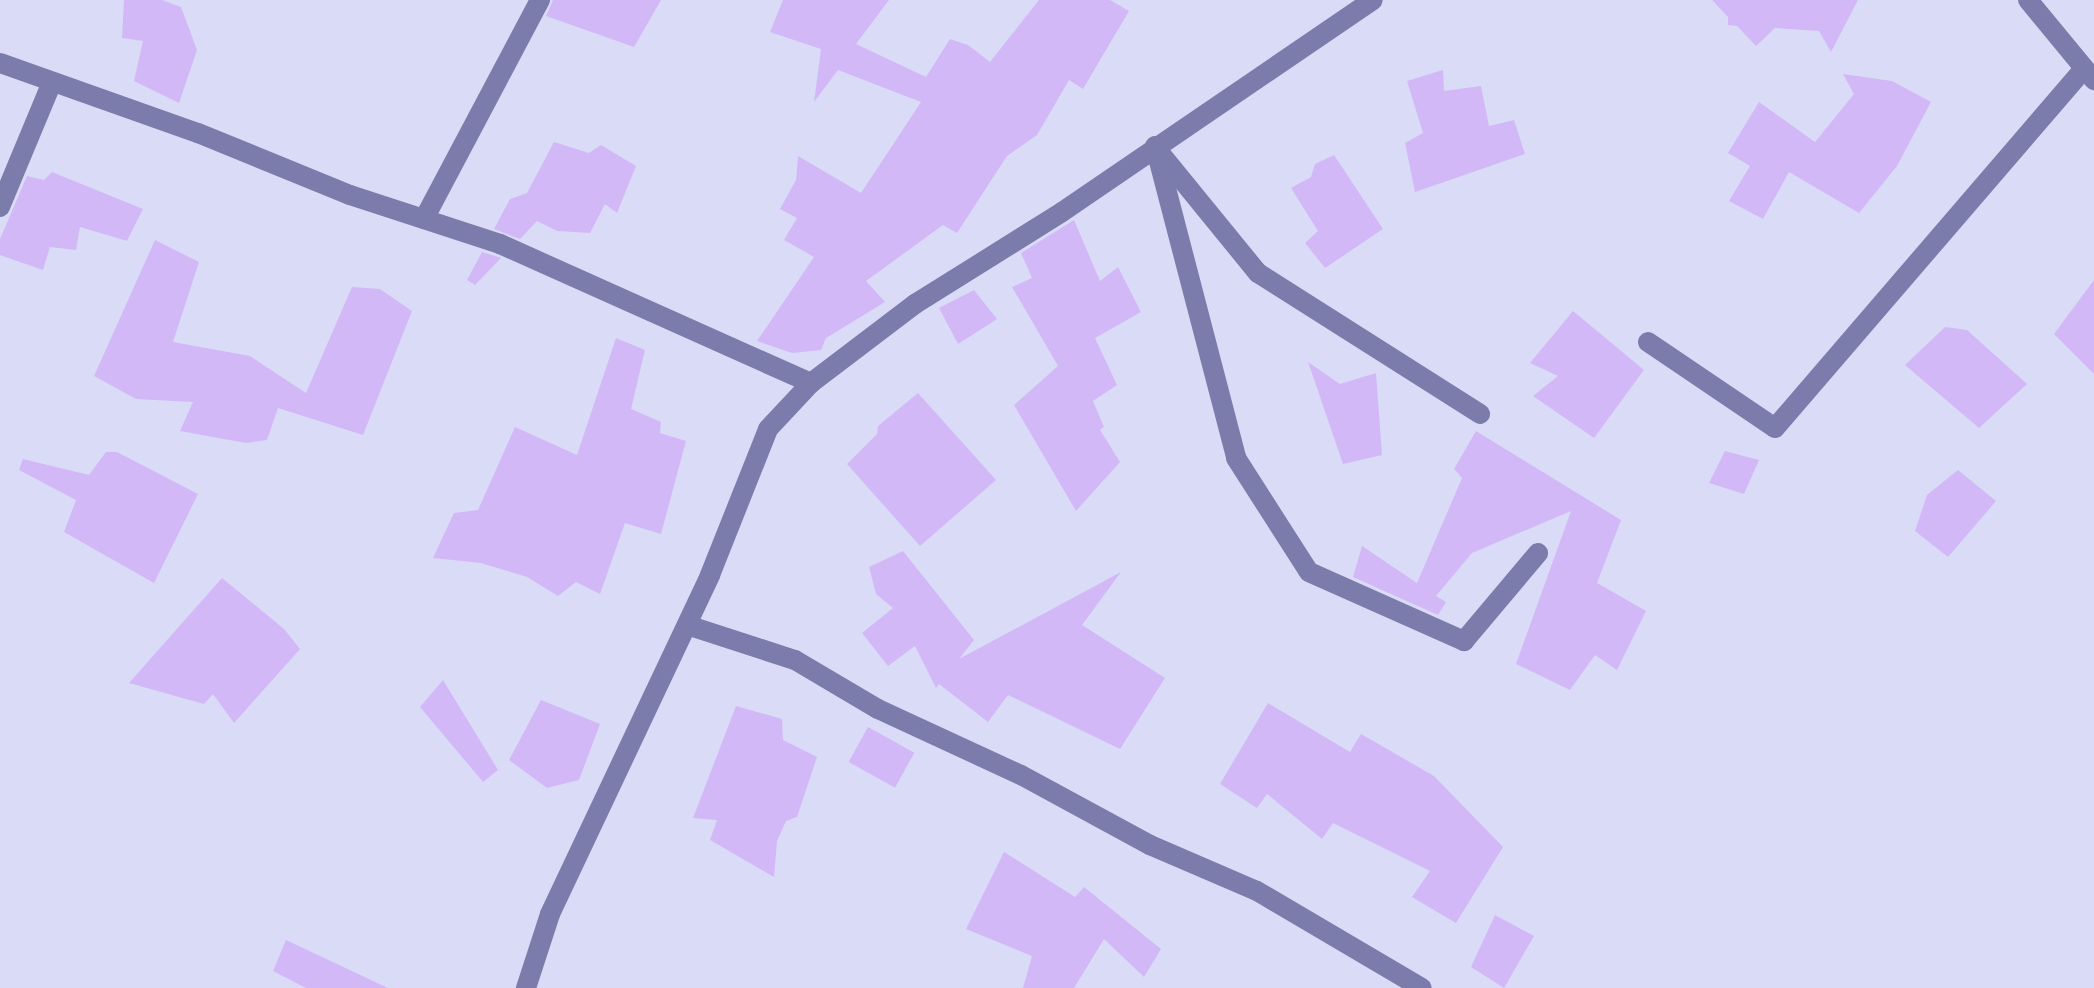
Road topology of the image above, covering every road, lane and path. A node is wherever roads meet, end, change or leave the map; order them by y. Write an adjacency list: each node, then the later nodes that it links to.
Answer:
1 (540, 0): 9 (street)
2 (1373, 0): 7 (street)
3 (2028, 0): 5 (street)
4 (0, 63): 6 (street)
5 (2089, 74): 10 (street)
6 (52, 82): 8 (street); 9 (street)
7 (1155, 146): 11 (street); 12 (street); 13 (street)
8 (0, 207)
9 (424, 219): 11 (street)
10 (1648, 342)
11 (811, 383): 14 (street)
12 (1480, 414)
13 (1538, 553)
14 (687, 625): 15 (street); 16 (street)
15 (526, 988)
16 (1422, 988)

